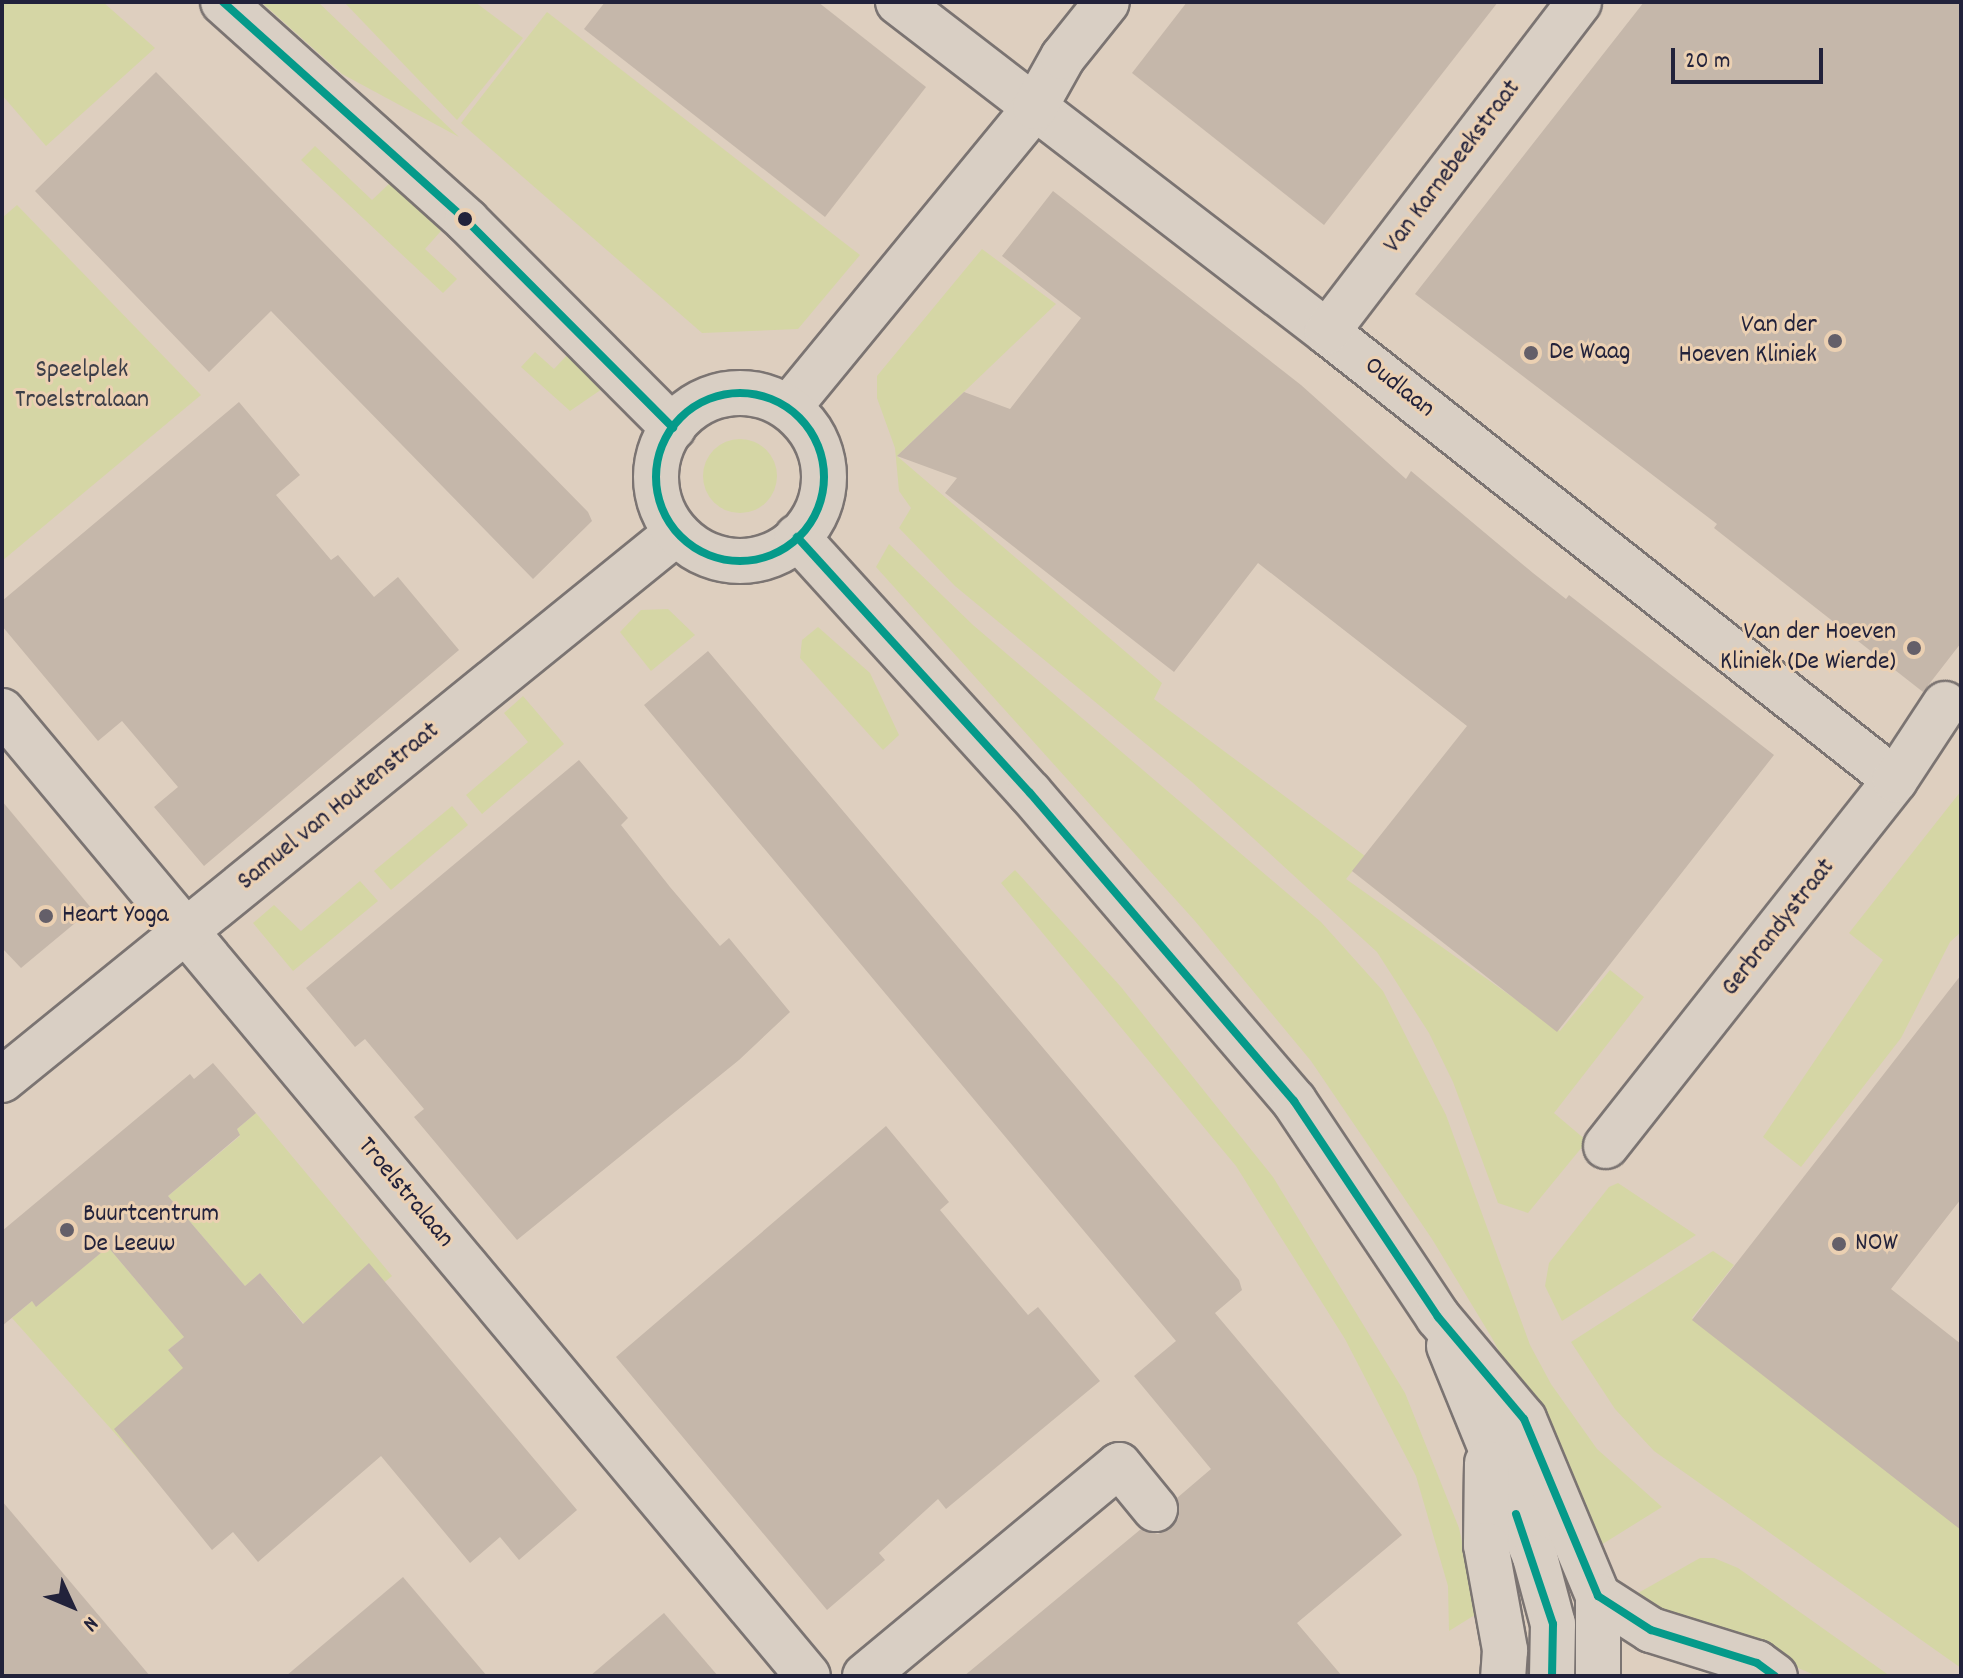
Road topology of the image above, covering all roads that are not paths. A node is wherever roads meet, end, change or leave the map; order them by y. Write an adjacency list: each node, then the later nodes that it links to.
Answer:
1 (223, 2): 8 (street)
2 (898, 2): 5 (street, Oudlaan)
3 (1107, 2): 5 (street)
4 (1579, 2): 6 (street, Van Karnebeekstraat)
5 (1035, 107): 6 (street, Oudlaan); 7 (street)
6 (1327, 332): 13 (street, Oudlaan)
7 (789, 407): 8 (street); 10 (street)
8 (673, 428): 9 (street)
9 (675, 534): 10 (street); 14 (street, Samuel van Houtenstraat)
10 (797, 537): 17 (street)
11 (1945, 704): 13 (street, Gerbrandystraat)
12 (2, 711): 14 (street, Troelstralaan)
13 (1895, 780): 16 (street, Gerbrandystraat)
14 (187, 931): 15 (street, Samuel van Houtenstraat); 21 (street, Troelstralaan)
15 (2, 1080)
16 (1606, 1146)
17 (1438, 1317): 18 (street); 20 (street)
18 (1488, 1449): 23 (street); 24 (street)
19 (1155, 1509): 22 (street)
20 (1598, 1596): 25 (street); 26 (street)
21 (808, 1676)
22 (865, 1676)
23 (1503, 1676)
24 (1552, 1676)
25 (1598, 1676)
26 (1775, 1676)

